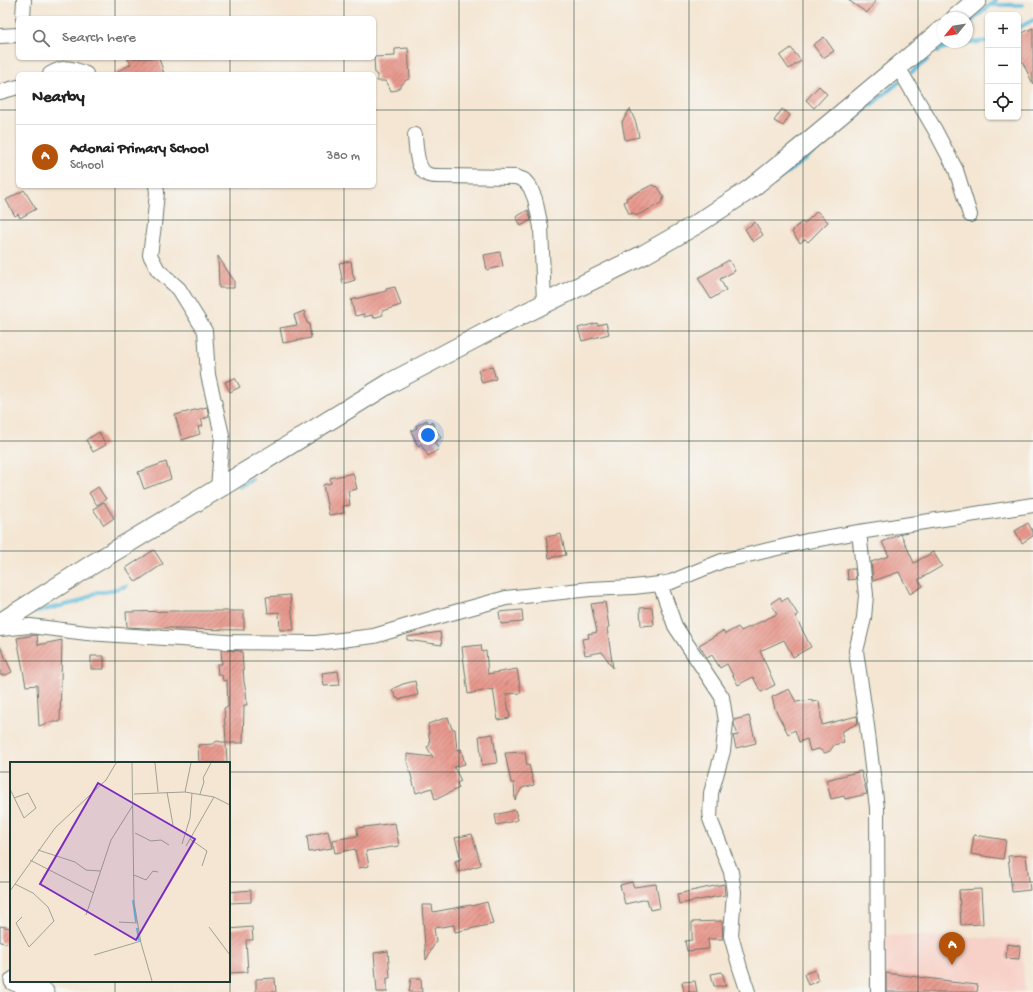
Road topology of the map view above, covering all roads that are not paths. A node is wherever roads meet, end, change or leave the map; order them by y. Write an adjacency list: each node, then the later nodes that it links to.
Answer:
1 (24, 0): 4 (street)
2 (977, 0): 3 (street)
3 (963, 12)
4 (23, 16)
5 (937, 34): 8 (street)
6 (16, 35): 7 (street)
7 (0, 36)
8 (898, 67): 15 (street); 16 (street)
9 (55, 72): 10 (street)
10 (82, 72)
11 (16, 88): 12 (street)
12 (0, 92)
13 (415, 135): 16 (street)
14 (156, 188): 17 (street)
15 (970, 215)
16 (544, 303): 17 (street)
17 (218, 489): 21 (street)
18 (1033, 505): 19 (street)
19 (859, 532): 20 (street); 28 (street)
20 (660, 584): 22 (street); 27 (street)
21 (0, 623)
22 (0, 630)
23 (0, 976): 24 (street)
24 (10, 980)
25 (17, 982): 26 (street)
26 (44, 992)
27 (748, 992)
28 (878, 992)

